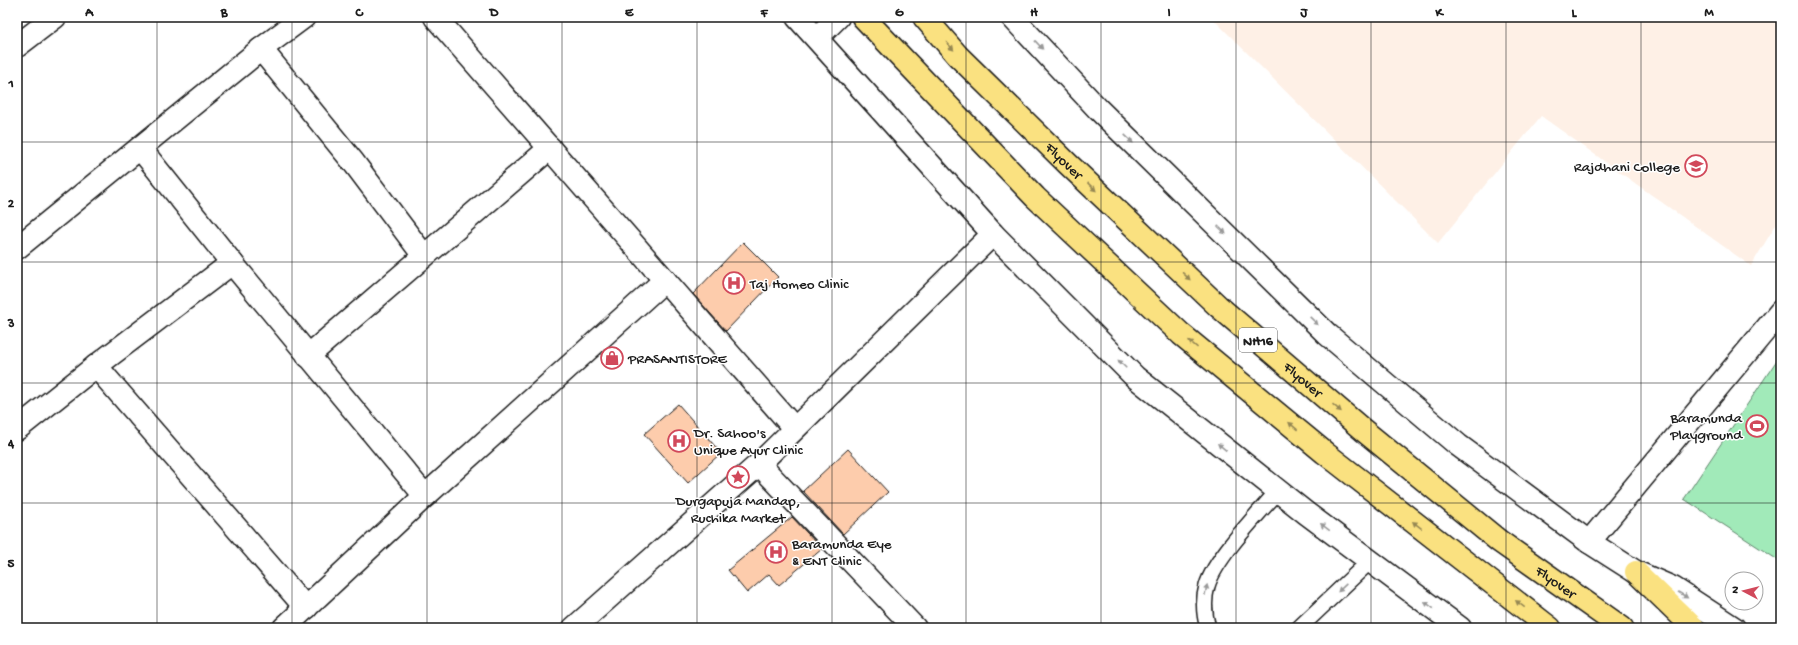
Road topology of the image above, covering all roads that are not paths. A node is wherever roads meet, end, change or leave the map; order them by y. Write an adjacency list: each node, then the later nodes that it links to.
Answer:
1 (55, 17): 10 (street)
2 (304, 17): 11 (street)
3 (435, 17): 13 (street)
4 (797, 17): 9 (street)
5 (838, 17): 9 (street)
6 (863, 17): 37 (highway, one-way to 6)
7 (924, 17): 38 (highway, Flyover / NH16, one-way to 38)
8 (1012, 17): 27 (street, one-way to 27)
9 (817, 38): 14 (street)
10 (17, 46)
11 (261, 49): 12 (street); 16 (street)
12 (140, 148): 15 (street); 17 (street)
13 (550, 148): 16 (street); 18 (street)
14 (992, 234): 22 (street); 25 (street, one-way to 14)
15 (17, 248)
16 (424, 256): 20 (street)
17 (232, 263): 20 (street); 21 (street)
18 (665, 280): 22 (street); 26 (street)
19 (1781, 311): 27 (street)
20 (308, 356): 26 (street)
21 (96, 366): 23 (street); 30 (street)
22 (794, 428): 24 (street)
23 (17, 429)
24 (759, 464): 32 (street); 33 (street)
25 (1278, 491): 28 (street, one-way to 25); 34 (lane, one-way to 25)
26 (425, 496): 30 (street)
27 (1589, 542): 29 (street)
28 (1370, 561): 35 (lane, one-way to 35); 36 (street, one-way to 28)
29 (1636, 572): 39 (highway); 40 (street, one-way to 40)
30 (306, 608): 31 (street)
31 (284, 628)
32 (574, 628)
33 (915, 628)
34 (1208, 628)
35 (1299, 628)
36 (1460, 628)
37 (1550, 628)
38 (1622, 628)
39 (1694, 628)
40 (1734, 628)

